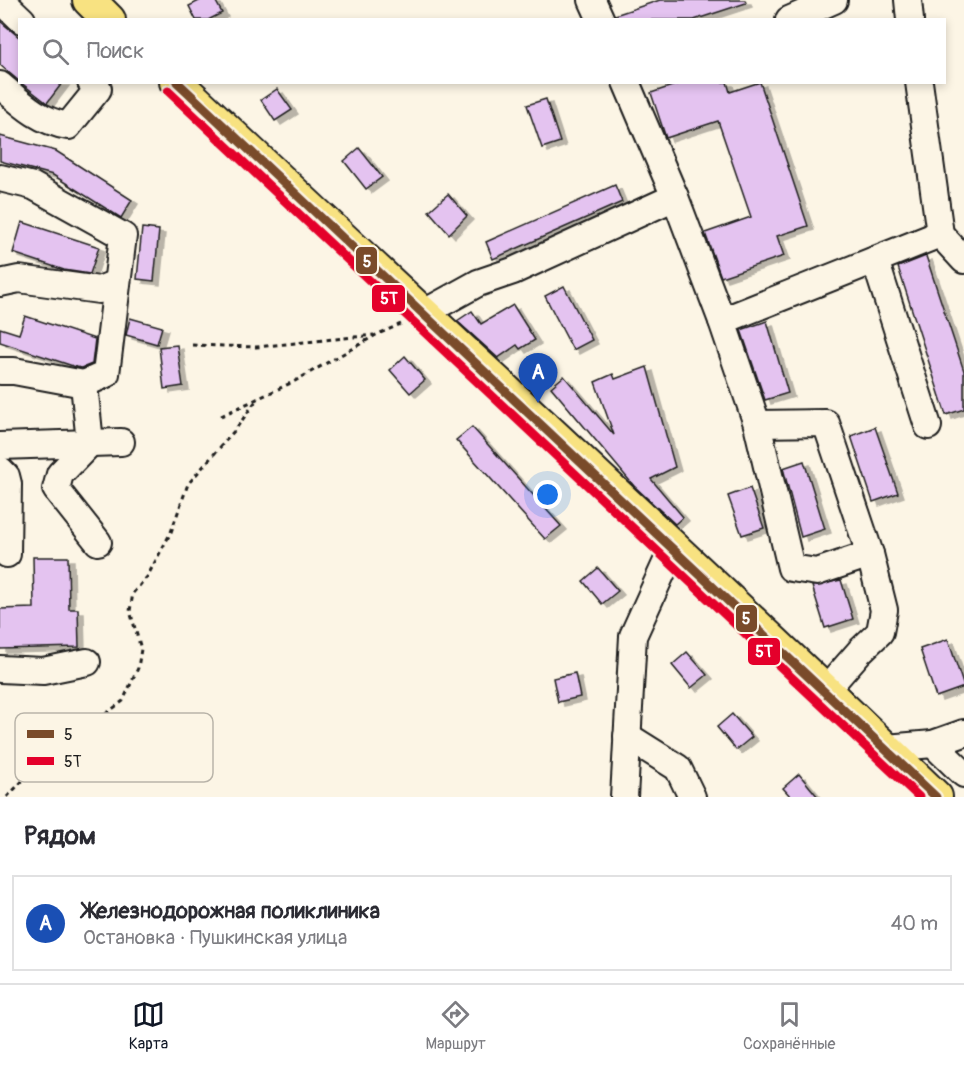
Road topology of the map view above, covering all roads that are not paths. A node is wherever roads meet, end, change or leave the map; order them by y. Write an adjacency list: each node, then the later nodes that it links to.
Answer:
1 (1, 0): 6 (street)
2 (89, 0): 7 (main road)
3 (592, 0): 8 (street)
4 (908, 0): 10 (street)
5 (829, 1): 9 (street)
6 (20, 18)
7 (107, 18)
8 (600, 18)
9 (793, 18)
10 (910, 18)
11 (93, 84): 15 (street)
12 (178, 84): 23 (main road)
13 (632, 84): 17 (street)
14 (919, 84): 18 (street)
15 (0, 85)
16 (0, 177): 22 (street)
17 (675, 197): 23 (street); 24 (street)
18 (940, 234): 19 (street); 20 (street)
19 (875, 260): 24 (street); 28 (street)
20 (964, 260)
21 (0, 283): 22 (street)
22 (116, 283): 26 (street)
23 (422, 314): 34 (main road)
24 (722, 321): 27 (street)
25 (0, 371): 26 (street)
26 (84, 384): 30 (street)
27 (757, 424): 36 (street); 36 (street)
28 (927, 426)
29 (121, 442): 30 (street)
30 (90, 443): 31 (street); 33 (street)
31 (0, 446)
32 (0, 470): 35 (street)
33 (98, 542)
34 (673, 548): 39 (main road); 41 (street)
35 (7, 554)
36 (870, 555): 39 (street)
37 (87, 662): 38 (street)
38 (0, 669)
39 (826, 690): 43 (main road)
40 (964, 733): 42 (street)
41 (627, 736): 45 (street); 46 (street)
42 (933, 744): 43 (street); 44 (street)
43 (886, 748): 47 (main road)
44 (964, 774)
45 (624, 797)
46 (692, 797)
47 (936, 797)

